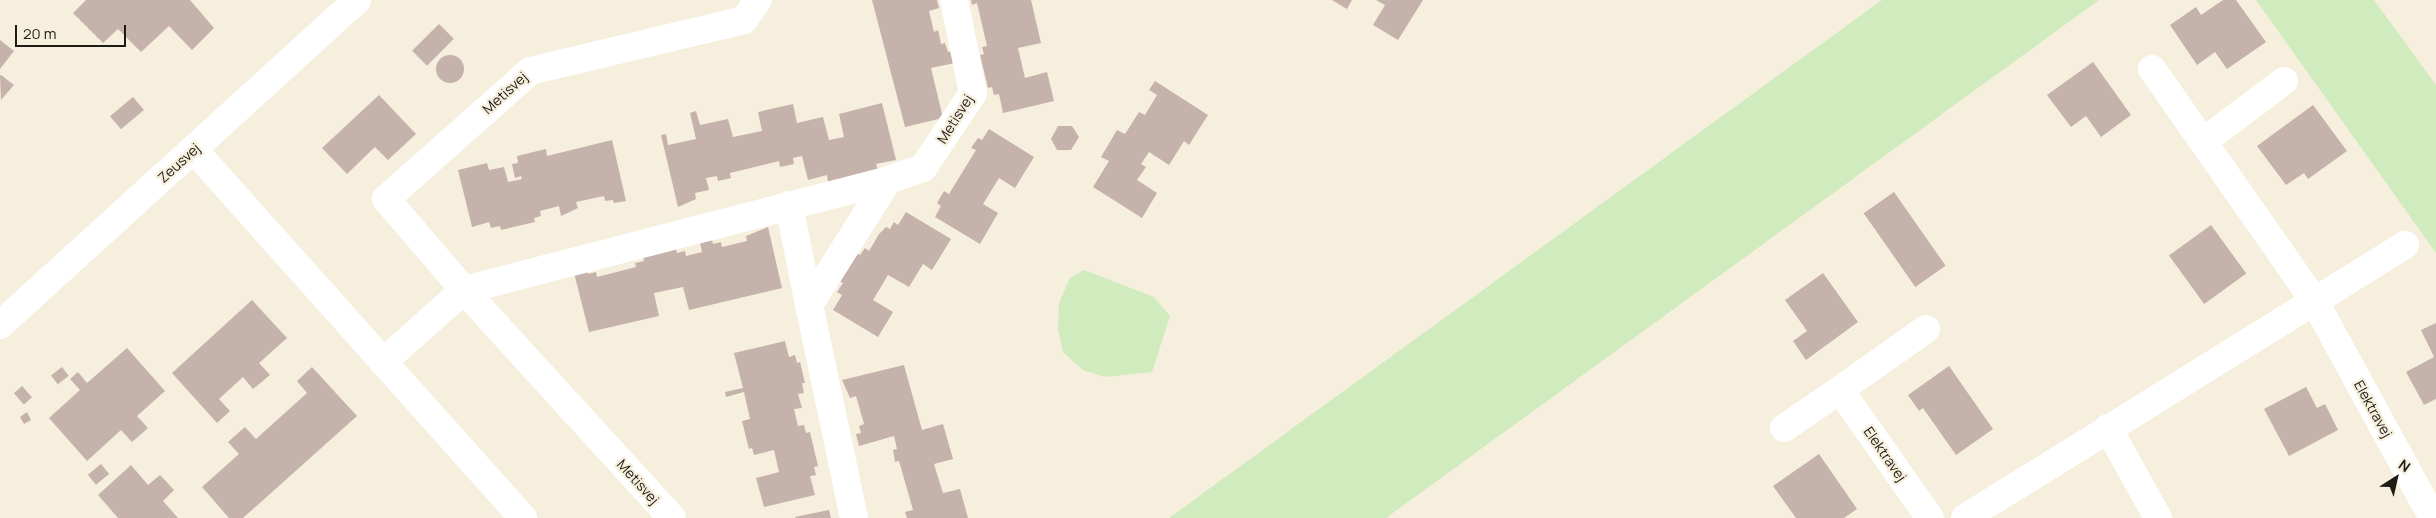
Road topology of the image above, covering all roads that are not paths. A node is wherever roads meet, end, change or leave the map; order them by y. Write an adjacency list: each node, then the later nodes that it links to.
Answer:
1 (357, 0): 7 (street, Zeusvej)
2 (758, 0): 11 (street, Metisvej)
3 (954, 0): 8 (street, Metisvej)
4 (2152, 69): 6 (street, Elektravej)
5 (2284, 81): 6 (street)
6 (2204, 141): 12 (street, Elektravej)
7 (194, 150): 14 (street, Zeusvej); 16 (street)
8 (888, 180): 9 (street, Metisvej); 13 (street)
9 (789, 205): 11 (street, Metisvej); 13 (street)
10 (2406, 245): 12 (street)
11 (464, 290): 16 (street, Metisvej); 21 (street, Metisvej)
12 (2314, 300): 19 (street); 26 (street, Elektravej)
13 (808, 305): 22 (street)
14 (0, 325)
15 (1926, 329): 17 (street)
16 (383, 362): 20 (street)
17 (1840, 390): 18 (street); 23 (street, Elektravej)
18 (1784, 428)
19 (2108, 428): 24 (street); 25 (street)
20 (509, 513)
21 (672, 518)
22 (854, 518)
23 (1930, 518)
24 (1965, 518)
25 (2158, 518)
26 (2433, 518)

